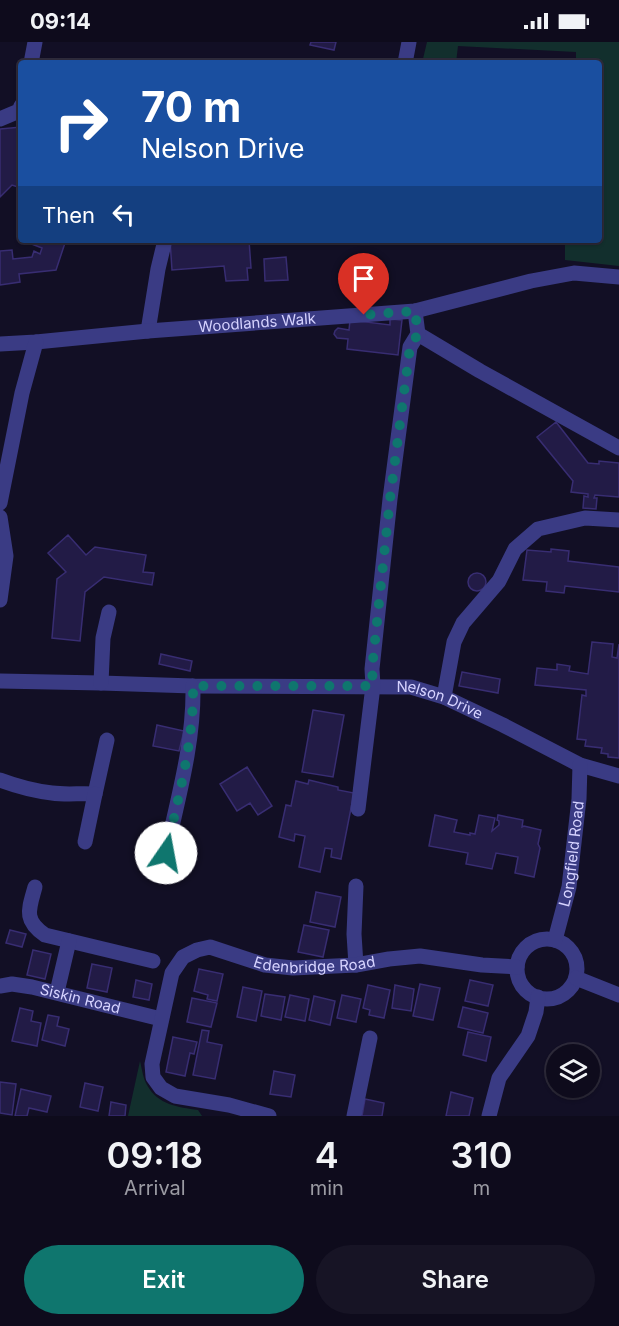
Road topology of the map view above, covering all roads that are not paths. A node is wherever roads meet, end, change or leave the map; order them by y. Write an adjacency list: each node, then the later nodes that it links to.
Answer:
1 (35, 42): 3 (street)
2 (409, 42): 4 (street)
3 (32, 60)
4 (406, 60)
5 (18, 111): 6 (street)
6 (0, 118)
7 (164, 243): 10 (street)
8 (619, 277): 9 (street, Woodlands Walk)
9 (415, 311): 10 (street, Woodlands Walk); 11 (street)
10 (148, 331): 12 (street, Woodlands Walk)
11 (418, 334): 14 (street); 23 (street)
12 (36, 342): 13 (street, Woodlands Walk); 15 (street)
13 (0, 344)
14 (619, 448)
15 (0, 503)
16 (0, 517): 18 (street)
17 (619, 520): 24 (street)
18 (0, 600)
19 (109, 612): 21 (street)
20 (0, 681): 21 (street, Nelson Drive)
21 (101, 683): 22 (street, Nelson Drive)
22 (193, 686): 23 (street, Nelson Drive); 32 (street)
23 (373, 686): 24 (street, Nelson Drive); 30 (street)
24 (444, 697): 26 (street, Nelson Drive)
25 (107, 740): 29 (street)
26 (580, 765): 27 (street, Nelson Drive); 35 (street, Longfield Road)
27 (619, 776)
28 (0, 780): 29 (street)
29 (95, 794): 31 (street)
30 (358, 809)
31 (85, 842)
32 (166, 853)
33 (356, 886): 38 (street)
34 (35, 887): 36 (street)
35 (555, 940): 39 (street); 40 (street)
36 (69, 941): 37 (street); 42 (street)
37 (153, 961)
38 (357, 965): 39 (street, Edenbridge Road); 45 (street, Edenbridge Road)
39 (517, 967): 44 (street)
40 (576, 978): 43 (street); 44 (street)
41 (0, 986): 42 (street, Siskin Road)
42 (57, 992): 45 (street, Siskin Road)
43 (619, 995)
44 (538, 997): 49 (street)
45 (161, 1019): 47 (street, Edenbridge Road)
46 (370, 1038): 48 (street)
47 (269, 1116)
48 (354, 1116)
49 (489, 1116)

